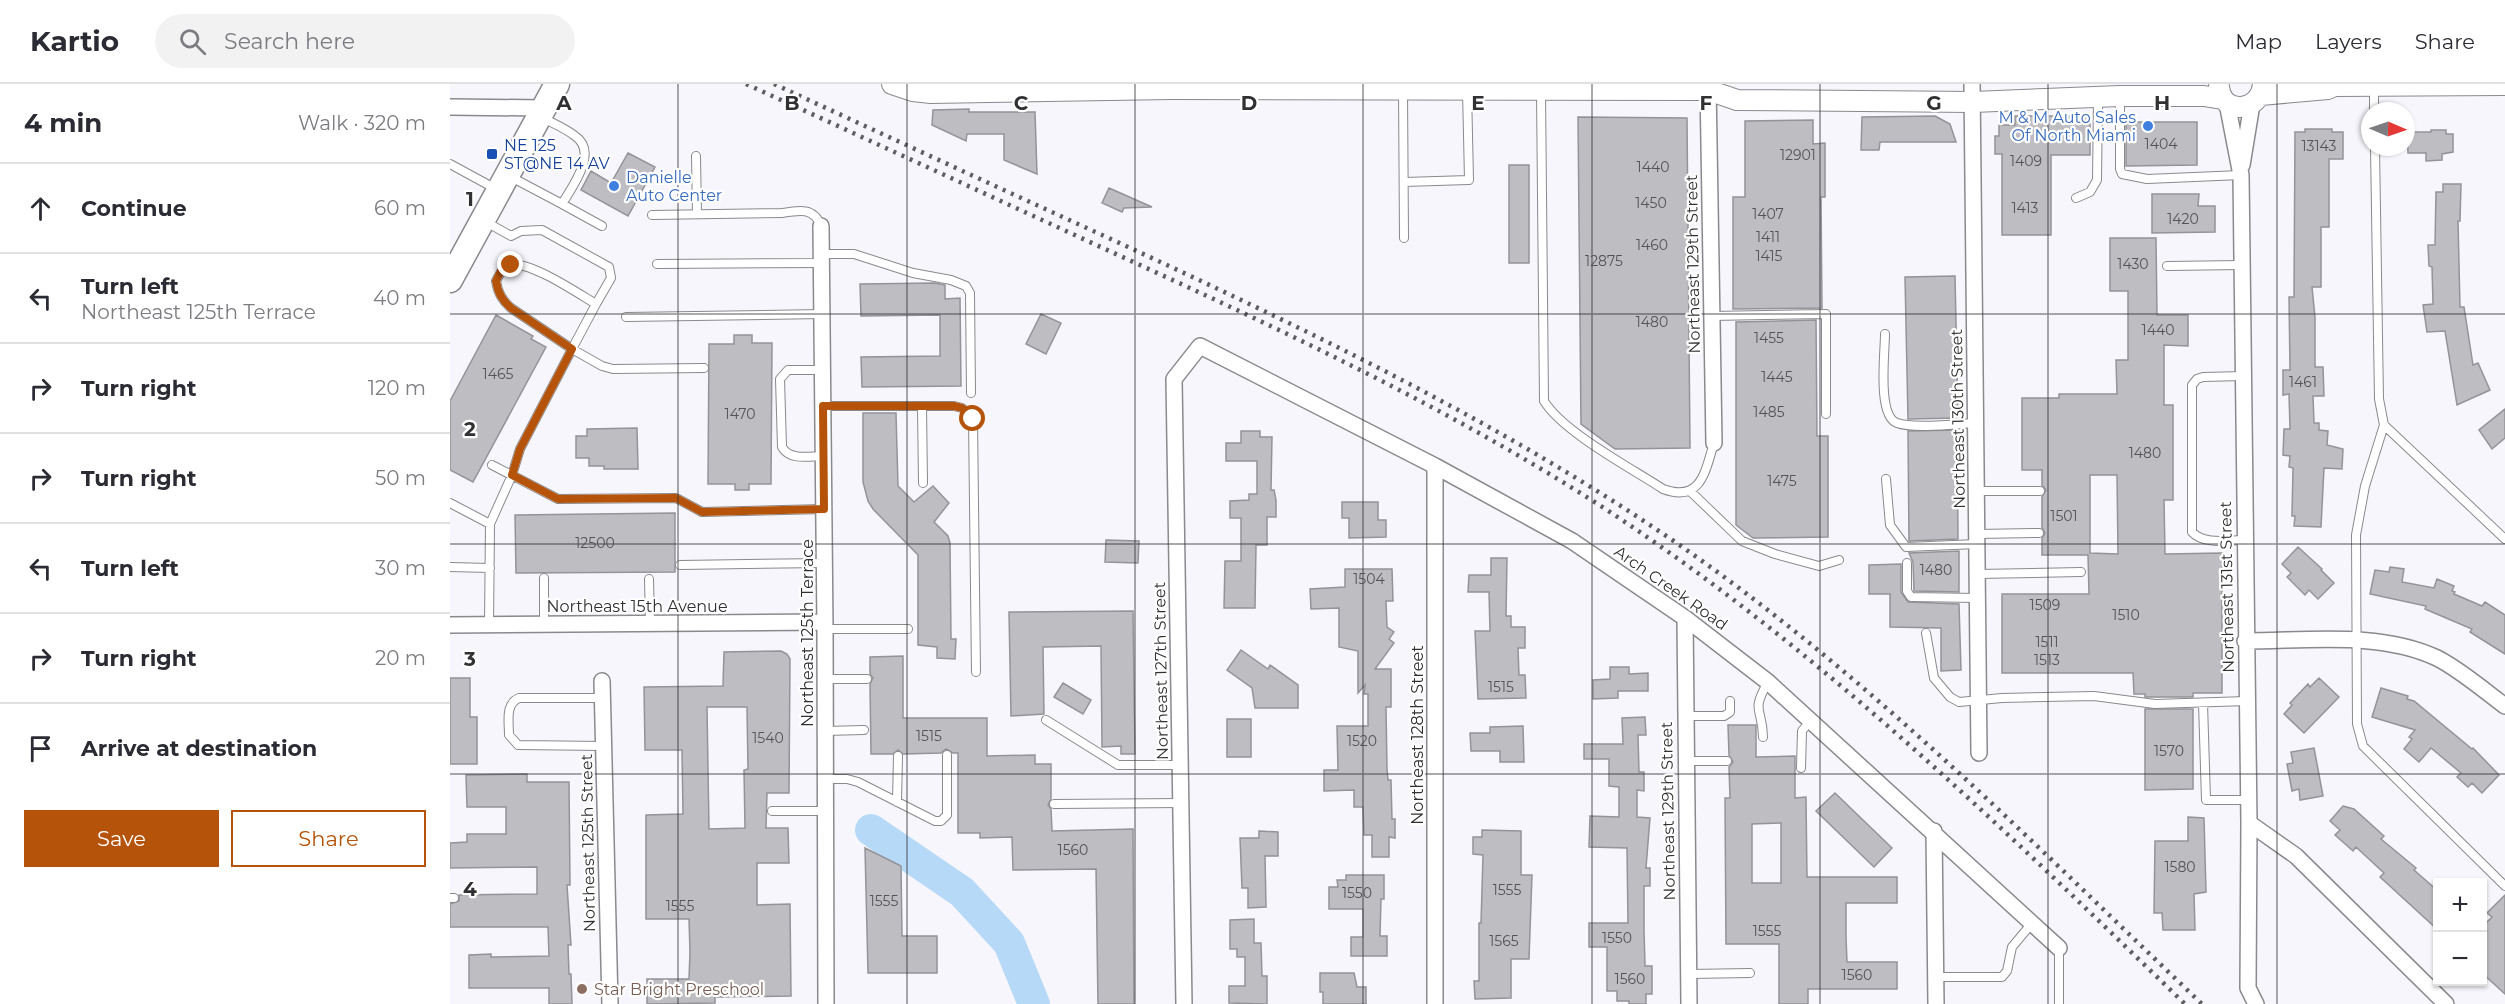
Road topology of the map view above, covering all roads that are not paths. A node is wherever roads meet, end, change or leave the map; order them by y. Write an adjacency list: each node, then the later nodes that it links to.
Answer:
1 (557, 84): 22 (main road)
2 (892, 84): 11 (street)
3 (2333, 85): 6 (street); 16 (street)
4 (2505, 85): 6 (street)
5 (1712, 86): 10 (street); 15 (street); 45 (street, Northeast 129th Street)
6 (2374, 86): 20 (lane)
7 (1078, 87): 8 (street); 11 (street)
8 (1171, 87): 12 (street)
9 (1447, 87): 12 (street); 13 (street)
10 (1571, 87): 14 (street)
11 (917, 88)
12 (1403, 90): 28 (lane)
13 (1467, 90): 14 (street); 28 (lane)
14 (1541, 90): 66 (lane)
15 (1973, 93): 18 (street); 56 (street, Northeast 130th Street)
16 (2259, 94): 17 (street); 26 (street, Northeast 131st Street)
17 (2222, 95): 19 (street); 26 (street, Northeast 131st Street)
18 (2098, 96): 19 (street); 29 (lane)
19 (2120, 96): 26 (lane)
20 (2374, 102)
21 (450, 107): 22 (street)
22 (541, 112): 27 (main road); 30 (lane)
23 (696, 156): 31 (lane)
24 (2375, 156): 57 (lane)
25 (450, 164): 27 (lane)
26 (2241, 171): 39 (street, Northeast 131st Street)
27 (503, 182): 30 (lane); 33 (main road)
28 (1404, 182): 36 (lane)
29 (2076, 198)
30 (562, 204): 34 (lane)
31 (697, 214): 32 (lane); 35 (lane)
32 (652, 215)
33 (482, 220): 41 (main road); 42 (lane)
34 (602, 226)
35 (821, 226): 37 (street, Northeast 125th Terrace)
36 (1404, 238)
37 (821, 258): 38 (lane); 43 (street, Northeast 125th Terrace); 52 (lane)
38 (657, 264)
39 (2241, 265): 40 (lane); 51 (street, Northeast 131st Street)
40 (2167, 266)
41 (450, 280)
42 (597, 304): 48 (lane); 48 (lane)
43 (822, 314): 44 (lane); 50 (street, Northeast 125th Terrace)
44 (626, 316)
45 (1711, 316): 55 (lane); 58 (street, Northeast 129th Street)
46 (1885, 334): 56 (lane)
47 (1200, 346): 61 (street, Arch Creek Road); 119 (street, Northeast 127th Street)
48 (572, 349): 49 (lane); 62 (lane)
49 (704, 368)
50 (823, 370): 53 (street, Northeast 125th Terrace); 59 (lane)
51 (2242, 376): 74 (street, Northeast 131st Street); 74 (lane)
52 (971, 393)
53 (823, 406): 54 (lane); 59 (street, Northeast 125th Terrace)
54 (922, 406): 64 (lane); 96 (lane)
55 (1826, 414)
56 (1976, 423): 67 (street, Northeast 130th Street)
57 (2384, 425): 73 (lane); 94 (lane)
58 (1714, 443): 66 (lane)
59 (823, 456): 69 (street, Northeast 125th Terrace)
60 (492, 465): 62 (lane)
61 (1435, 466): 86 (street, Arch Creek Road); 139 (street, Northeast 128th Street)
62 (512, 475): 69 (lane); 70 (lane)
63 (1886, 479): 72 (lane)
64 (923, 483)
65 (2040, 490): 67 (lane)
66 (1690, 491): 75 (lane)
67 (1976, 491): 72 (street, Northeast 130th Street)
68 (450, 503): 70 (lane)
69 (824, 509): 76 (street, Northeast 125th Terrace)
70 (490, 524): 80 (lane)
71 (2039, 533): 72 (lane)
72 (1977, 539): 82 (street, Northeast 130th Street)
73 (2505, 539)
74 (2245, 540): 95 (street, Northeast 131st Street)
75 (1839, 560)
76 (825, 563): 78 (lane); 91 (street, Northeast 125th Terrace)
77 (1907, 563): 85 (lane)
78 (680, 565)
79 (450, 567): 80 (lane)
80 (490, 568): 89 (lane)
81 (2081, 572): 82 (lane)
82 (1977, 574): 85 (street, Northeast 130th Street)
83 (544, 578): 90 (lane)
84 (649, 579): 87 (lane)
85 (1978, 598): 102 (street, Northeast 130th Street)
86 (1685, 618): 100 (street, Arch Creek Road); 107 (street, Northeast 129th Street)
87 (650, 624): 90 (street, Northeast 15th Avenue); 91 (street, Northeast 15th Avenue)
88 (450, 625): 89 (street, Northeast 15th Avenue)
89 (489, 625): 90 (street, Northeast 15th Avenue)
90 (544, 625)
91 (825, 626): 92 (lane); 97 (street, Northeast 125th Terrace)
92 (908, 629)
93 (1926, 633): 102 (lane)
94 (2355, 640): 95 (street); 106 (street); 130 (lane)
95 (2246, 641): 104 (street, Northeast 131st Street)
96 (976, 672)
97 (825, 679): 98 (lane); 111 (street, Northeast 125th Terrace)
98 (867, 679)
99 (602, 681): 101 (street, Northeast 125th Street)
100 (1768, 682): 109 (street, Arch Creek Road); 112 (lane)
101 (602, 698): 113 (street, Northeast 125th Street); 113 (lane)
102 (1979, 700): 105 (lane); 114 (street, Northeast 130th Street)
103 (1730, 701): 107 (lane)
104 (2247, 701): 105 (lane); 122 (street, Northeast 131st Street)
105 (2203, 703): 122 (lane)
106 (2505, 706)
107 (1685, 716): 117 (street, Northeast 129th Street)
108 (1046, 720): 119 (lane)
109 (1810, 721): 120 (lane); 129 (street, Arch Creek Road)
110 (864, 730): 111 (lane)
111 (825, 731): 121 (street, Northeast 125th Terrace)
112 (1763, 737)
113 (603, 746): 136 (street, Northeast 125th Street)
114 (1979, 753)
115 (947, 755): 123 (lane)
116 (898, 756): 123 (lane)
117 (1686, 761): 118 (lane); 134 (street, Northeast 129th Street)
118 (1727, 761)
119 (1181, 765): 124 (street, Northeast 127th Street)
120 (1801, 768)
121 (825, 779): 123 (lane); 127 (street, Northeast 125th Terrace)
122 (2248, 800): 128 (street, Northeast 131st Street)
123 (897, 802)
124 (1181, 803): 125 (lane); 138 (street, Northeast 127th Street)
125 (1054, 804)
126 (772, 811): 127 (lane)
127 (825, 811): 137 (street, Northeast 125th Terrace)
128 (2249, 823): 143 (street, Northeast 131st Street); 144 (street)
129 (1934, 831): 131 (street, Arch Creek Road); 135 (street)
130 (2505, 886)
131 (2032, 922): 132 (street, Arch Creek Road); 135 (lane)
132 (2059, 948): 142 (lane)
133 (1750, 973): 134 (lane)
134 (1689, 974): 140 (street, Northeast 129th Street)
135 (1936, 977): 141 (street)
136 (610, 1004)
137 (826, 1004)
138 (1184, 1004)
139 (1435, 1004)
140 (1689, 1004)
141 (1936, 1004)
142 (2060, 1004)
143 (2256, 1004)
144 (2446, 1004)

